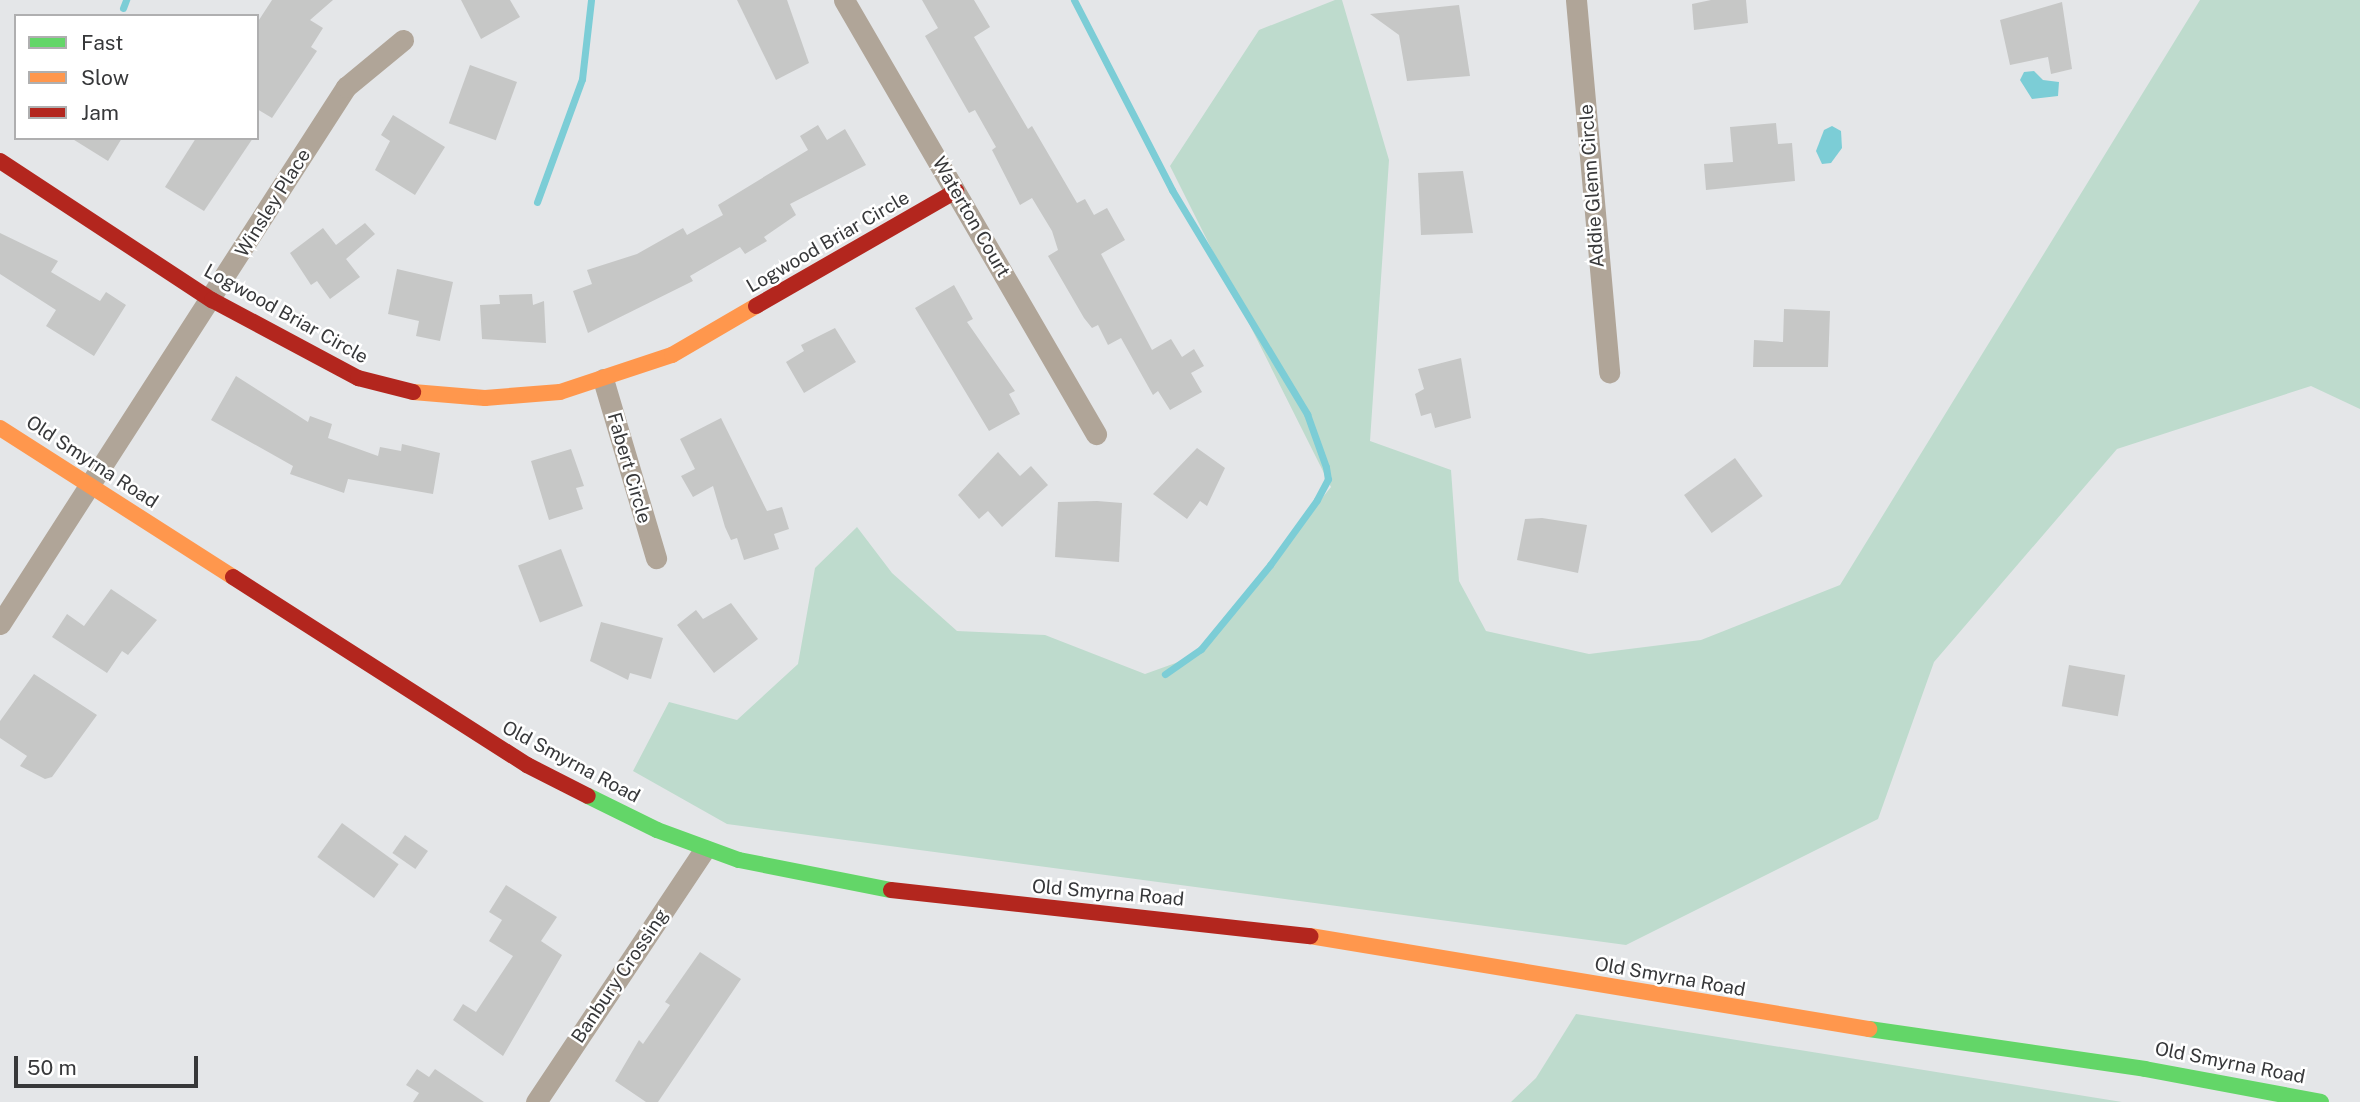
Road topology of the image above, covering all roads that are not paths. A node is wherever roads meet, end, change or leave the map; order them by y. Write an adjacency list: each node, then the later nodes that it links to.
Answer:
1 (844, 0): 5 (street, Waterton Court)
2 (1576, 0): 7 (street, Addie Glenn Circle)
3 (403, 40): 6 (street, Winsley Place)
4 (0, 161): 6 (street, Logwood Briar Circle)
5 (956, 191): 8 (street, Logwood Briar Circle); 10 (street, Waterton Court)
6 (212, 300): 8 (street, Logwood Briar Circle); 11 (street, Winsley Place)
7 (1608, 373)
8 (603, 379): 12 (street, Fabert Circle)
9 (0, 428): 11 (street, Old Smyrna Road)
10 (1096, 435)
11 (91, 486): 13 (street, Winsley Place); 14 (street, Old Smyrna Road)
12 (656, 558)
13 (0, 624)
14 (704, 850): 15 (street, Banbury Crossing); 16 (street, Old Smyrna Road)
15 (536, 1102)
16 (2321, 1102)

